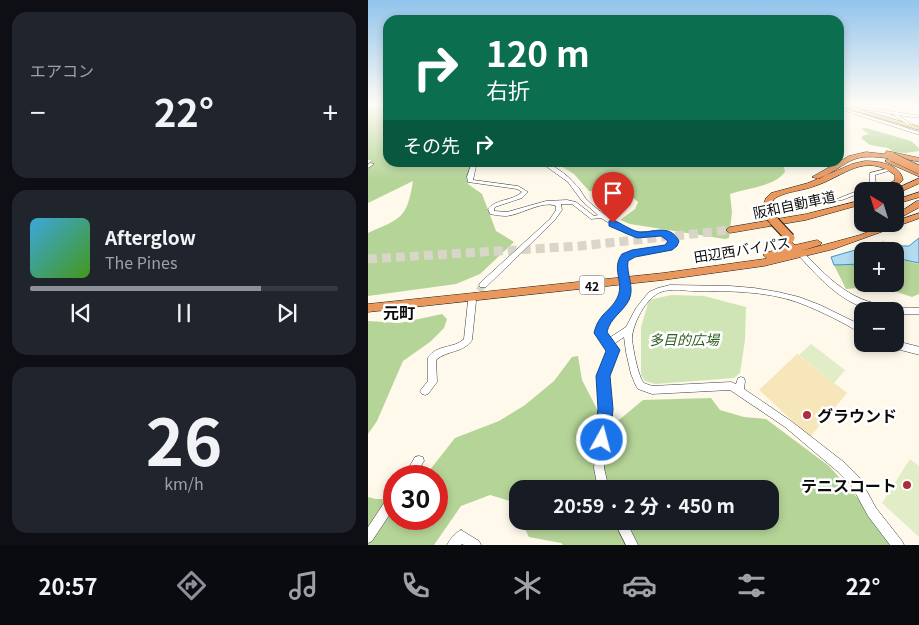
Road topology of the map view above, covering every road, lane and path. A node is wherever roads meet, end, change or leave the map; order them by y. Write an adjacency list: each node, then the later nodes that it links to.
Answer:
1 (844, 157): 3 (highway)
2 (844, 160): 11 (highway, bridge)
3 (916, 162): 9 (street)
4 (844, 166): 12 (highway)
5 (473, 167): 21 (street)
6 (549, 167): 29 (street)
7 (830, 167): 31 (highway)
8 (842, 167): 16 (highway)
9 (907, 167)
10 (886, 170): 18 (street)
11 (920, 170)
12 (920, 175)
13 (920, 180): 15 (highway)
14 (897, 182): 16 (highway)
15 (904, 187)
16 (799, 188): 31 (highway)
17 (920, 194): 19 (highway)
18 (840, 199)
19 (904, 199)
20 (854, 200): 33 (highway)
21 (555, 203): 29 (street); 39 (street)
22 (920, 203): 28 (highway, 42)
23 (854, 205): 26 (highway, 阪和自動車道)
24 (920, 207): 30 (highway, 田辺西バイパス / 42)
25 (854, 209): 26 (highway)
26 (826, 213): 33 (highway, 阪和自動車道)
27 (920, 213): 32 (highway, 42)
28 (904, 215)
29 (602, 216): 38 (street)
30 (904, 217)
31 (768, 218): 37 (highway)
32 (904, 219)
33 (784, 222): 34 (highway, 阪和自動車道)
34 (730, 230)
35 (858, 232): 37 (highway, 田辺西バイパス / 42)
36 (876, 232): 37 (highway, 田辺西バイパス / 42)
37 (798, 250): 38 (highway, 田辺西バイパス / 42); 42 (street)
38 (625, 278): 41 (highway, 田辺西バイパス / 42); 45 (street)
39 (483, 285)
40 (472, 300): 48 (street)
41 (368, 308)
42 (920, 310)
43 (854, 326): 44 (street)
44 (630, 329): 45 (street); 58 (street)
45 (609, 343): 51 (street)
46 (904, 347): 47 (street)
47 (920, 351)
48 (425, 391)
49 (419, 460): 50 (street)
50 (416, 465)
51 (602, 480)
52 (383, 514): 54 (street)
53 (624, 530): 57 (street)
54 (368, 537)
55 (453, 545): 56 (street)
56 (475, 545)
57 (632, 545)
58 (898, 545)

